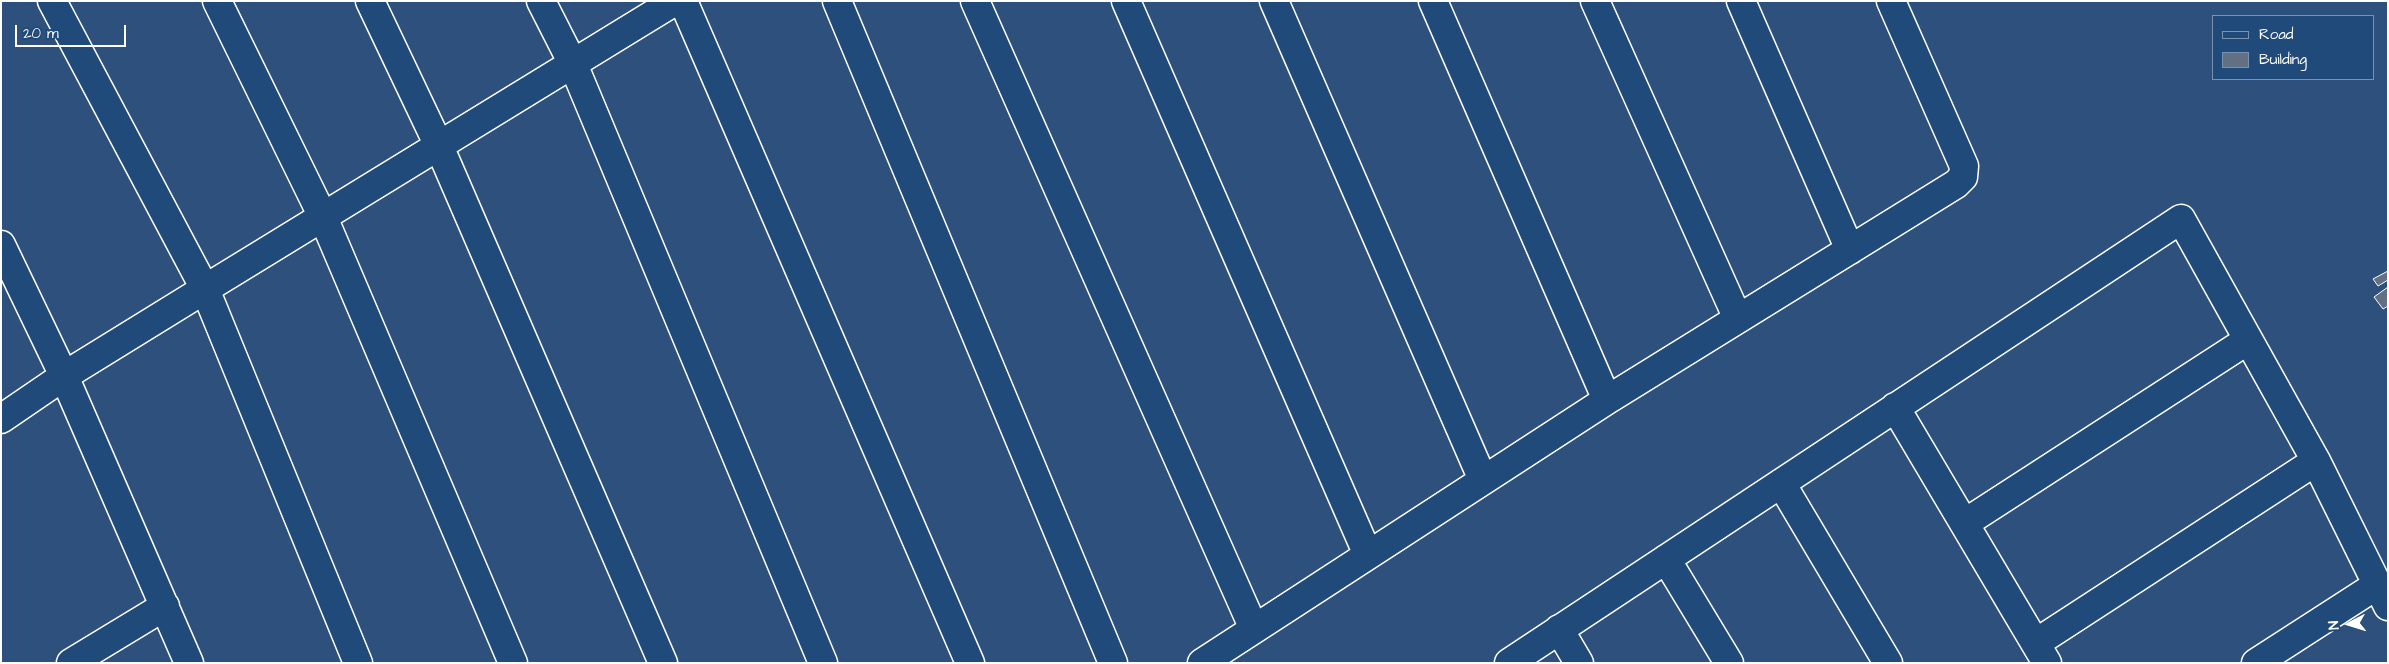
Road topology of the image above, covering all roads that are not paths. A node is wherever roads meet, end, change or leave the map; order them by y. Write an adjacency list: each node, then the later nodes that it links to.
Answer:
1 (52, 1): 20 (street)
2 (217, 1): 17 (street)
3 (370, 1): 16 (street)
4 (541, 1): 15 (street)
5 (675, 1): 15 (street)
6 (683, 1): 44 (street)
7 (836, 1): 45 (street)
8 (975, 1): 35 (street)
9 (1126, 1): 31 (street)
10 (1274, 1): 28 (street)
11 (1433, 1): 24 (street)
12 (1595, 1): 21 (street)
13 (1741, 1): 19 (street)
14 (1891, 1): 19 (street)
15 (573, 64): 16 (street); 43 (street)
16 (439, 146): 17 (street); 42 (street)
17 (323, 217): 20 (street); 41 (street)
18 (1, 245): 23 (street)
19 (1850, 250): 21 (street)
20 (205, 289): 23 (street); 40 (street)
21 (1738, 319): 24 (street)
22 (2248, 340): 25 (street); 27 (street); 30 (street)
23 (64, 376): 26 (street); 34 (street)
24 (1607, 400): 28 (street)
25 (1895, 407): 29 (street); 30 (street)
26 (1, 419)
27 (2316, 461): 33 (street); 37 (street)
28 (1483, 480): 31 (street)
29 (1781, 483): 32 (street); 50 (street)
30 (1965, 523): 37 (street)
31 (1368, 555): 35 (street)
32 (1666, 558): 36 (street); 49 (street)
33 (2383, 596): 51 (street)
34 (165, 606): 38 (street); 39 (street)
35 (1254, 629): 46 (street)
36 (1559, 629): 47 (street); 48 (street)
37 (2042, 653)
38 (71, 663)
39 (189, 663)
40 (358, 663)
41 (513, 663)
42 (663, 663)
43 (824, 663)
44 (970, 663)
45 (1113, 663)
46 (1202, 663)
47 (1509, 663)
48 (1579, 663)
49 (1729, 663)
50 (1888, 663)
51 (2256, 663)

